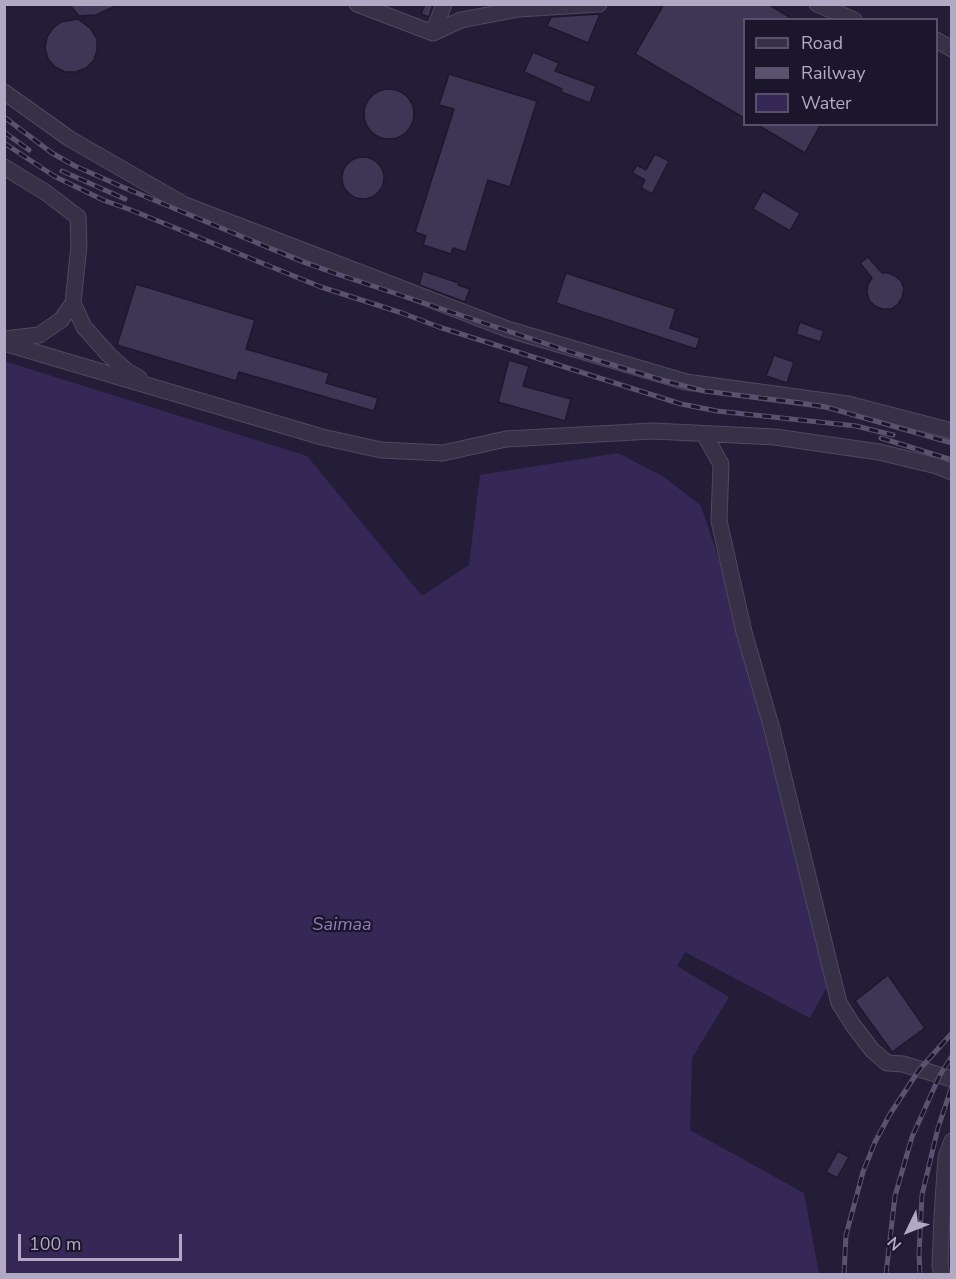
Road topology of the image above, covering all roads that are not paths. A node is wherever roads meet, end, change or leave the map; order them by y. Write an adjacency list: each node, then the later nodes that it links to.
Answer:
1 (357, 4): 6 (lane)
2 (444, 4): 6 (lane)
3 (599, 4): 6 (lane)
4 (817, 4): 5 (lane)
5 (849, 18)
6 (433, 33)
7 (938, 41): 8 (lane)
8 (951, 49)
9 (4, 92): 14 (lane)
10 (4, 167): 11 (lane)
11 (73, 303): 12 (lane); 13 (lane)
12 (4, 341): 13 (lane)
13 (163, 390): 15 (lane)
14 (951, 430)
15 (704, 434): 16 (lane); 17 (lane)
16 (951, 472)
17 (951, 1078)
18 (951, 1141): 19 (lane)
19 (942, 1275)

